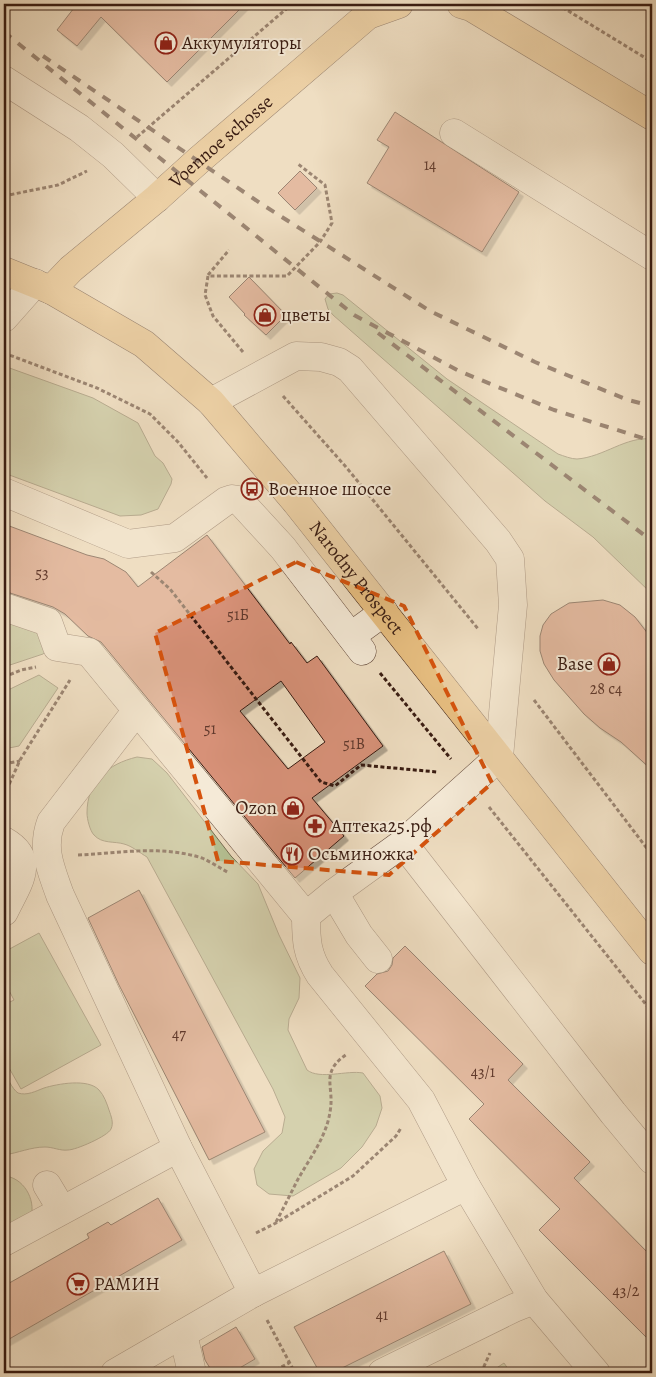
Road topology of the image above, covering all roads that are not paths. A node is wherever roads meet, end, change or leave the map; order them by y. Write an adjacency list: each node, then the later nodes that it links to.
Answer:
1 (399, 4): 3 (main road, Voennoe schosse)
2 (461, 4): 5 (main road)
3 (364, 9): 7 (main road, Voennoe schosse)
4 (6, 83): 7 (lane)
5 (652, 116)
6 (454, 132): 8 (lane)
7 (157, 198): 10 (main road, Voennoe schosse)
8 (652, 256)
9 (4, 271): 10 (main road, Narodny Prospect)
10 (43, 287): 11 (lane); 12 (main road, Narodny Prospect)
11 (4, 318)
12 (211, 402): 14 (main road, Narodny Prospect); 21 (lane)
13 (4, 492): 15 (lane)
14 (316, 527): 15 (lane); 16 (main road, Narodny Prospect)
15 (283, 548): 17 (lane)
16 (351, 571): 17 (lane); 19 (main road, Narodny Prospect)
17 (320, 594): 19 (lane)
18 (4, 607): 20 (lane)
19 (384, 612): 21 (main road, Narodny Prospect)
20 (137, 710): 24 (lane); 28 (lane)
21 (499, 757): 23 (lane); 29 (main road, Narodny Prospect)
22 (4, 841): 25 (lane)
23 (403, 843): 26 (lane); 32 (lane)
24 (50, 865): 25 (lane); 31 (lane)
25 (23, 873): 27 (lane)
26 (334, 893): 28 (lane); 30 (lane)
27 (4, 912)
28 (306, 916): 34 (lane)
29 (652, 951)
30 (378, 959)
31 (178, 1148): 35 (lane); 37 (lane)
32 (652, 1160)
33 (47, 1185): 35 (lane)
34 (466, 1186): 37 (lane); 38 (lane)
35 (62, 1210): 36 (lane)
36 (4, 1242)
37 (253, 1293): 39 (lane)
38 (534, 1300): 42 (lane); 43 (lane)
39 (183, 1334): 40 (lane); 41 (lane)
40 (115, 1373)
41 (192, 1373)
42 (382, 1373)
43 (596, 1373)

